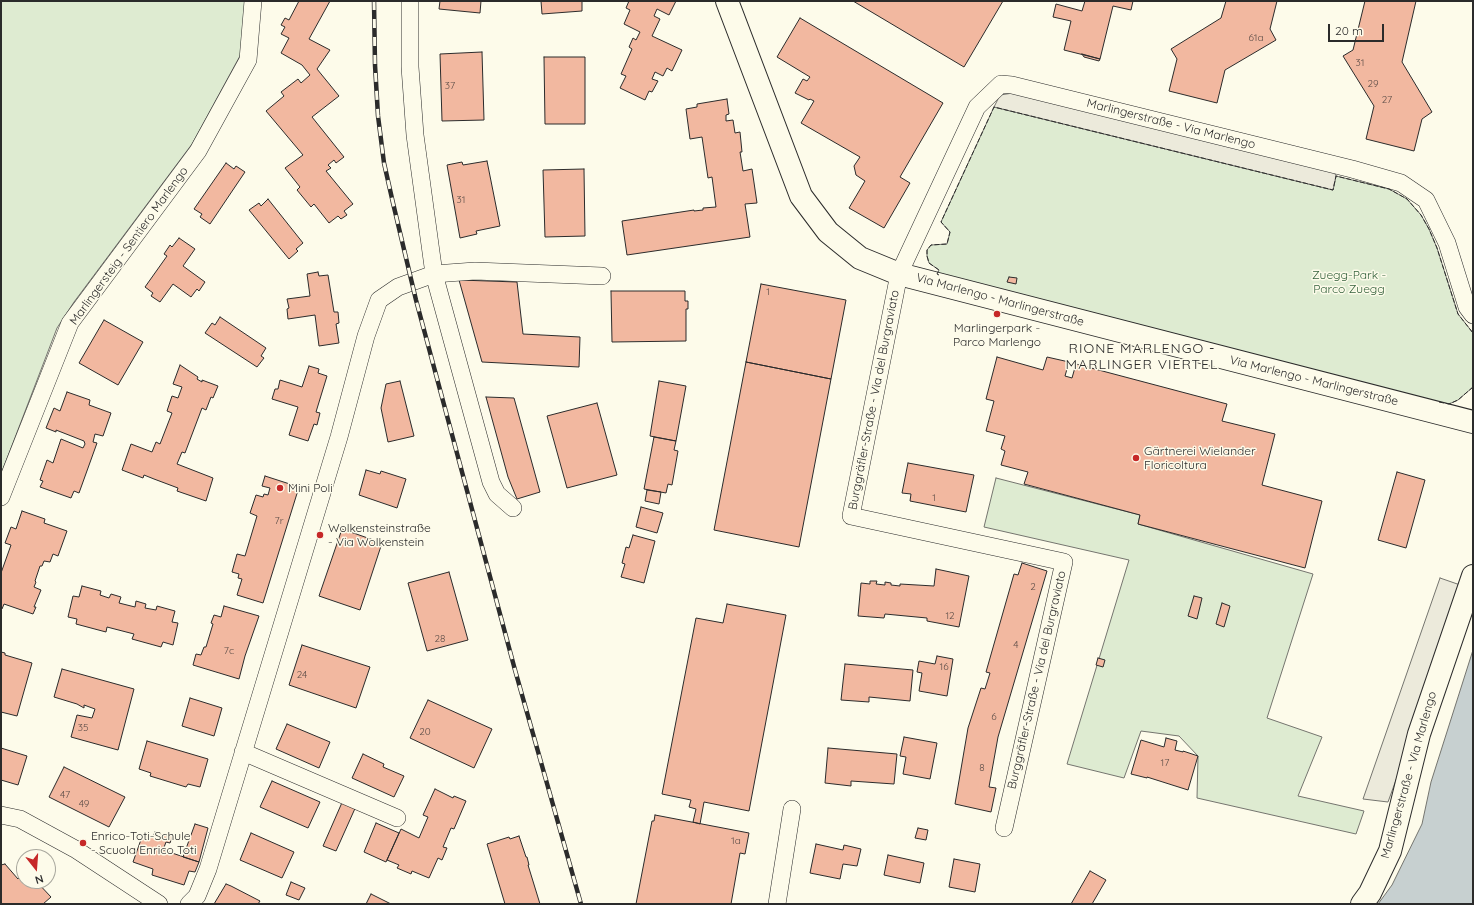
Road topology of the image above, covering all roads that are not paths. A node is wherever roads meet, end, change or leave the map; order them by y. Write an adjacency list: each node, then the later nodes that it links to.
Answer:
1 (253, 1): 9 (street, Marlingersteig - Sentiero Marlengo)
2 (410, 1): 4 (street)
3 (727, 1): 5 (street, Via Marlengo - Marlingerstraße)
4 (434, 274): 6 (street); 10 (street); 12 (street)
5 (898, 274): 7 (street, Marlingerstraße - Via Marlengo); 8 (street, Via Marlengo - Marlingerstraße); 16 (street, Burggräfler-Straße - Via del Burgraviato)
6 (602, 276)
7 (1473, 314)
8 (1473, 422)
9 (2, 496)
10 (513, 508)
11 (1473, 576): 20 (street, Marlingerstraße - Via Marlengo)
12 (243, 752): 15 (street); 18 (street)
13 (792, 809): 19 (street)
14 (1, 815): 17 (street)
15 (397, 818)
16 (1004, 828)
17 (159, 904)
18 (189, 904)
19 (776, 904)
20 (1362, 904)

